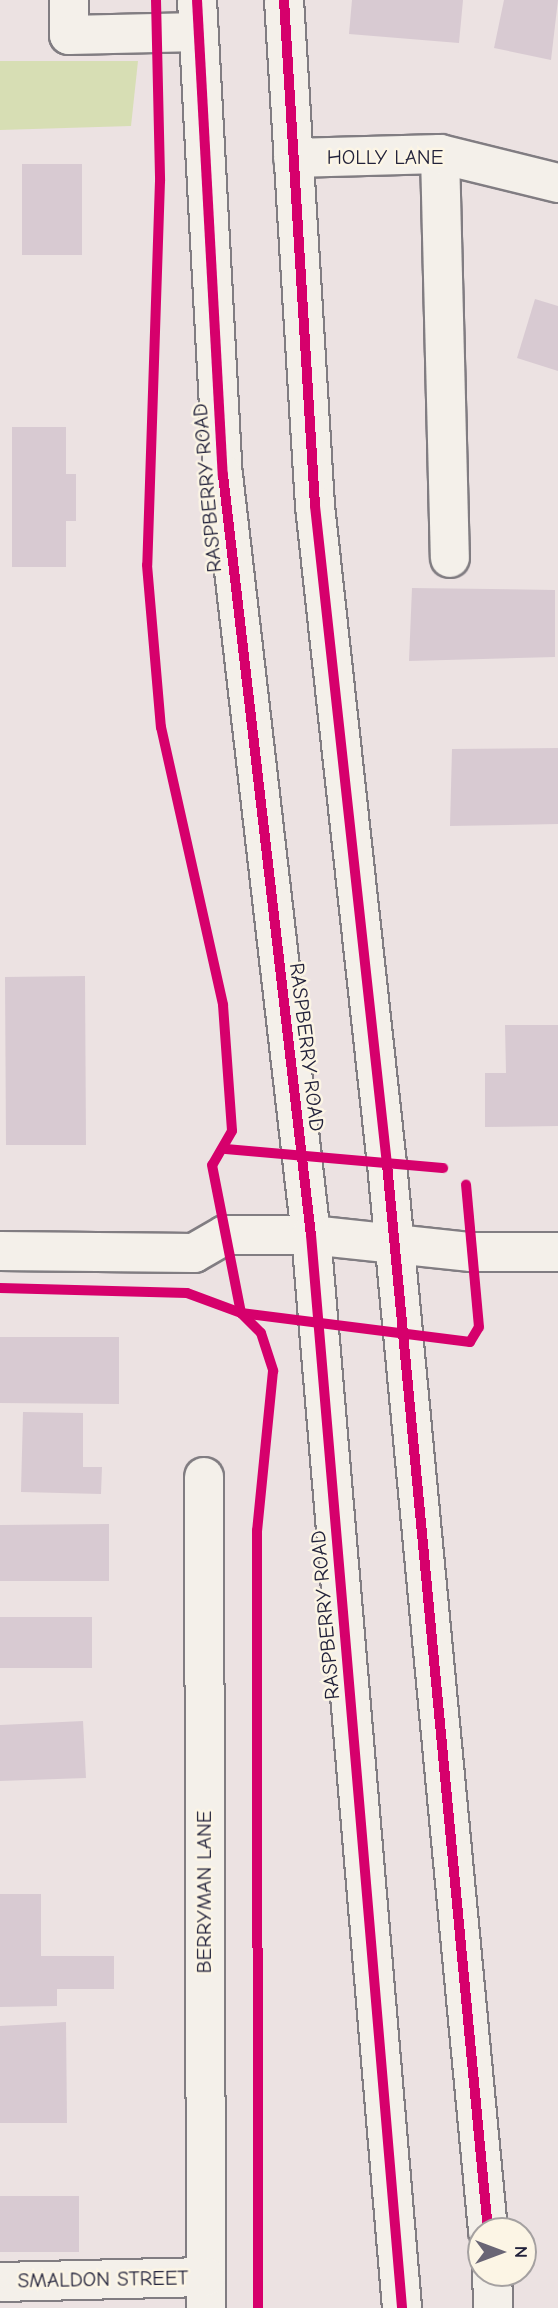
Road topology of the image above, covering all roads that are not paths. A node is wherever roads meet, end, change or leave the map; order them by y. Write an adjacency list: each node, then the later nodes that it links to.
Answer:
1 (69, 0): 3 (main road)
2 (284, 0): 5 (main road)
3 (198, 16): 8 (main road, RASPBERRY ROAD)
4 (440, 155): 5 (main road, HOLLY LANE); 6 (main road, HOLLY LANE); 7 (main road)
5 (293, 158): 9 (main road)
6 (558, 183)
7 (450, 558)
8 (311, 1235): 9 (main road); 10 (main road); 17 (main road, RASPBERRY ROAD)
9 (391, 1246): 11 (main road); 13 (main road)
10 (0, 1251)
11 (558, 1252)
12 (204, 1477): 16 (main road, BERRYMAN LANE)
13 (487, 2217)
14 (0, 2282): 16 (main road, SMALDON STREET)
15 (492, 2287): 18 (main road)
16 (206, 2293)
17 (402, 2308)
18 (493, 2308)

